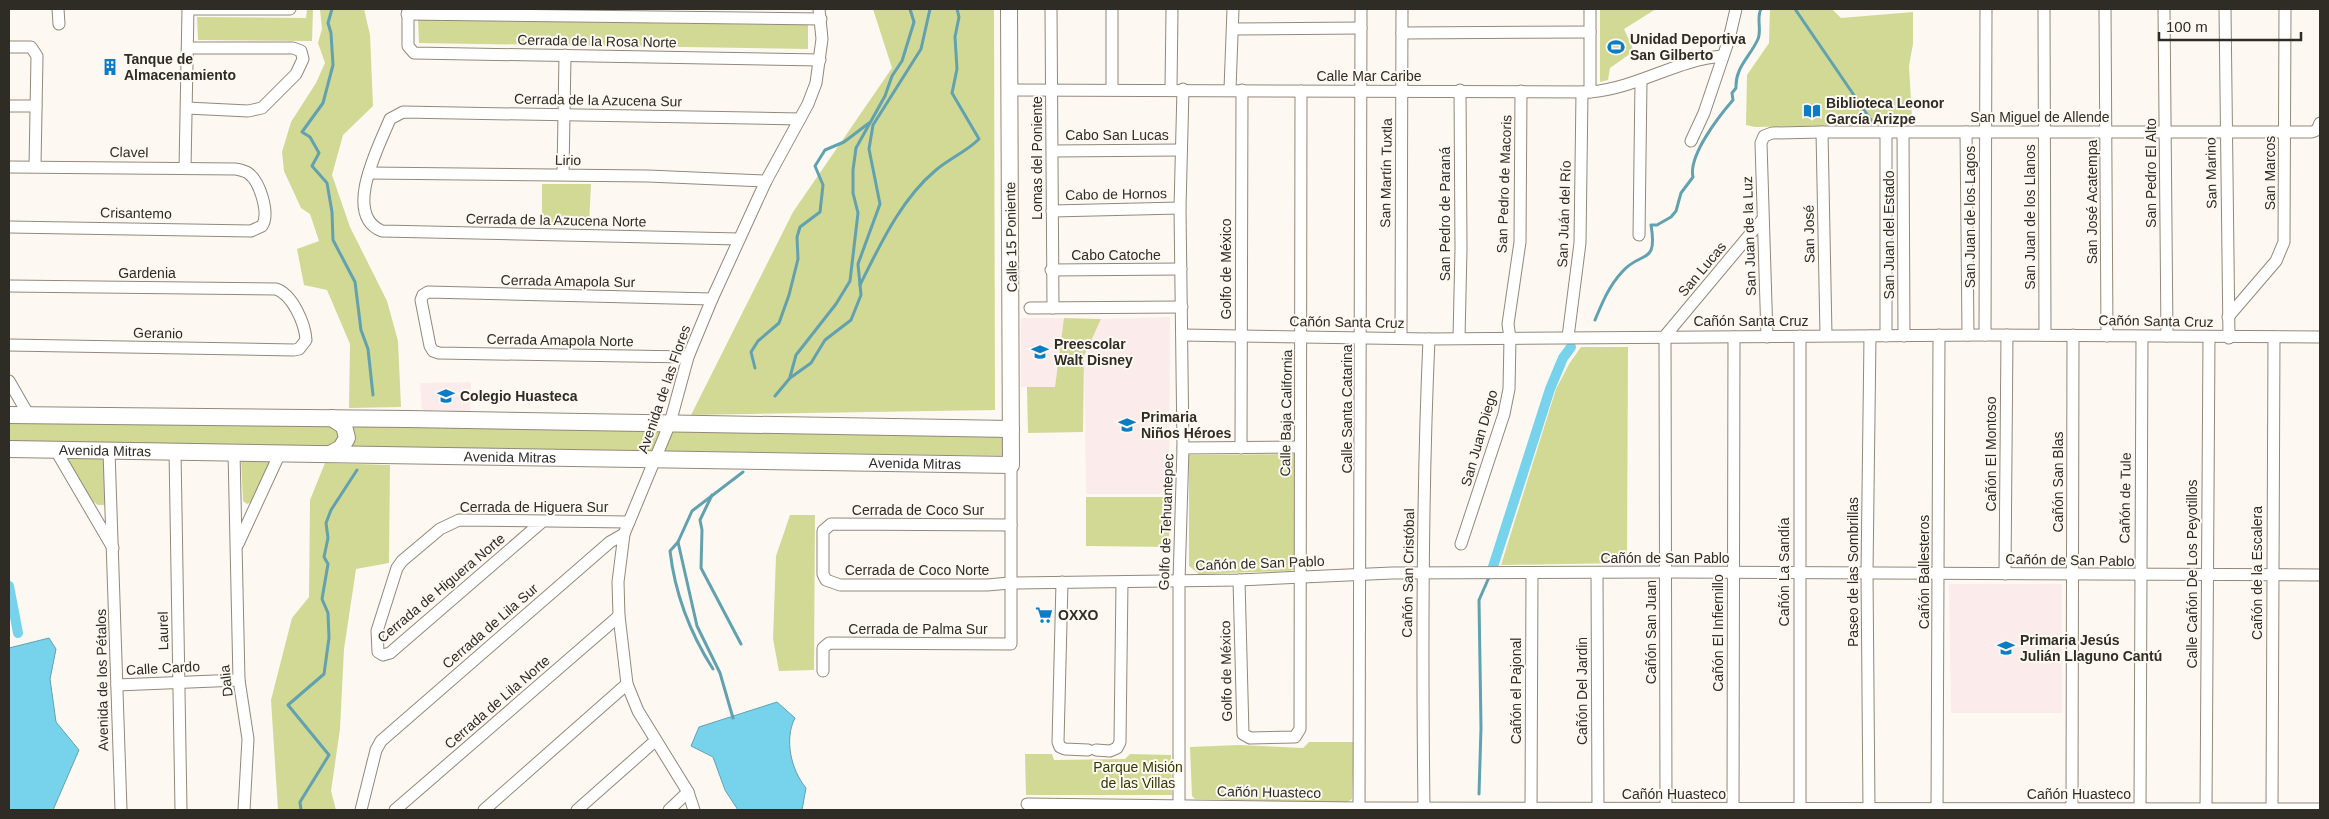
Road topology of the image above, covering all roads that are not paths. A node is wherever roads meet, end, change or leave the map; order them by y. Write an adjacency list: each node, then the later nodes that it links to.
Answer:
1 (58, 9): 23 (street)
2 (188, 9): 3 (street); 29 (street)
3 (290, 9)
4 (1009, 9): 37 (street, Calle 15 Poniente)
5 (1051, 9): 38 (street, Lomas del Poniente)
6 (1112, 9): 34 (street)
7 (1172, 9): 35 (street, Golfo de Tehuantepec)
8 (1232, 9): 25 (street)
9 (1361, 9): 24 (street, Calle Santa Catarina)
10 (1402, 9): 27 (street, San Martín Tuxtla)
11 (1590, 9): 26 (street, San Juán del Río)
12 (1736, 9): 31 (street)
13 (1986, 9): 52 (street, San Juan de los Lagos)
14 (2044, 9): 56 (street, San Juan de los Llanos)
15 (2105, 9): 53 (street, San José Acatempa)
16 (2164, 9): 57 (street, San Pedro El Alto)
17 (2225, 9): 58 (street, San Marino)
18 (2285, 9): 59 (street, San Marcos)
19 (408, 12): 20 (street); 30 (street, Cerrada de la Rosa Norte)
20 (543, 12): 21 (street)
21 (661, 13): 22 (street)
22 (820, 14): 32 (street, Avenida de las Flores)
23 (58, 24)
24 (1361, 28): 25 (street); 40 (street, Calle Santa Catarina)
25 (1233, 29): 36 (street)
26 (1590, 32): 27 (street); 45 (street, San Juán del Río)
27 (1402, 33): 43 (street, San Martín Tuxtla)
28 (9, 47): 47 (street)
29 (188, 48): 48 (street); 48 (street)
30 (565, 55): 32 (street, Cerrada de la Rosa Norte); 49 (street)
31 (1722, 56): 33 (street, Calle Mar Caribe); 63 (street)
32 (820, 60): 50 (street, Avenida de las Flores)
33 (1641, 81): 45 (street, Calle Mar Caribe); 77 (street)
34 (1112, 89): 35 (street, Calle Mar Caribe); 38 (street, Calle Mar Caribe)
35 (1177, 89): 36 (street, Calle Mar Caribe); 65 (street, Golfo de Tehuantepec)
36 (1230, 89): 39 (street, Calle Mar Caribe)
37 (1009, 90): 38 (street, Calle Mar Caribe); 126 (street, Calle 15 Poniente)
38 (1051, 90): 64 (street, Lomas del Poniente)
39 (1242, 90): 42 (street, Calle Mar Caribe); 88 (street, Golfo de México)
40 (1362, 90): 42 (street, Calle Mar Caribe); 43 (street, Calle Mar Caribe); 96 (street, Calle Santa Catarina)
41 (1460, 90): 43 (street, Calle Mar Caribe); 44 (street, Calle Mar Caribe); 113 (street, San Pedro de Paraná)
42 (1301, 91): 89 (street, Calle Baja California)
43 (1402, 91): 112 (street, San Martín Tuxtla)
44 (1521, 91): 45 (street, Calle Mar Caribe); 114 (street, San Pedro de Macoris)
45 (1586, 92): 107 (street, San Juán del Río)
46 (9, 106): 47 (street)
47 (36, 106): 67 (street)
48 (187, 108): 68 (street)
49 (565, 115): 50 (street, Cerrada de la Azucena Sur); 69 (street, Cerrada de la Azucena Sur); 70 (street)
50 (800, 119): 71 (street, Avenida de las Flores)
51 (2319, 127): 59 (street, San Miguel de Allende)
52 (1986, 131): 55 (street, San Miguel de Allende); 56 (street, San Miguel de Allende); 92 (street, San Juan de los Lagos)
53 (2106, 131): 56 (street, San Miguel de Allende); 57 (street, San Miguel de Allende); 104 (street, San José Acatempa)
54 (1822, 132): 60 (street, San Miguel de Allende); 62 (street, San Miguel de Allende); 90 (street, San José)
55 (1966, 132): 61 (street, San Miguel de Allende); 91 (street, San Juan de los Lagos)
56 (2044, 132): 94 (street, San Juan de los Llanos)
57 (2165, 132): 58 (street, San Miguel de Allende); 106 (street, San Pedro El Alto)
58 (2225, 132): 59 (street, San Miguel de Allende); 86 (street, San Marino)
59 (2286, 132): 86 (street, San Marcos)
60 (1886, 133): 61 (street, San Miguel de Allende); 101 (street, San Juan del Estado)
61 (1903, 133): 102 (street, San Juan del Estado)
62 (1764, 136): 74 (street, San Juan de la Luz)
63 (1691, 141)
64 (1053, 150): 65 (street, Cabo San Lucas); 73 (street, Lomas del Poniente)
65 (1181, 150): 72 (street, Golfo de Tehuantepec)
66 (9, 166): 67 (street, Clavel)
67 (35, 166): 68 (street, Clavel)
68 (185, 168): 75 (street, Clavel)
69 (369, 173): 70 (street, Lirio); 78 (street, Cerrada de la Azucena Norte)
70 (562, 174): 71 (street, Lirio)
71 (766, 181): 78 (street, Avenida de las Flores)
72 (1180, 208): 73 (street, Cabo de Hornos); 79 (street, Golfo de Tehuantepec)
73 (1052, 210): 80 (street, Lomas del Poniente)
74 (1762, 220): 97 (street, San Lucas); 108 (street, San Juan de la Luz)
75 (262, 226): 76 (street, Crisantemo)
76 (9, 227)
77 (1639, 235)
78 (739, 239): 82 (street, Avenida de las Flores)
79 (1181, 269): 80 (street, Cabo Catoche); 83 (street, Golfo de Tehuantepec)
80 (1052, 270): 85 (street, Lomas del Poniente)
81 (9, 286): 118 (street, Gardenia)
82 (712, 299): 119 (street, Cerrada Amapola Sur); 120 (street, Avenida de las Flores)
83 (1182, 307): 85 (street); 87 (street, Golfo de Tehuantepec)
84 (1030, 308): 85 (street)
85 (1053, 308)
86 (2228, 317): 115 (street, San Marino)
87 (1182, 335): 88 (street, Cañón Santa Cruz); 128 (street, Golfo de Tehuantepec)
88 (1241, 335): 89 (street, Cañón Santa Cruz); 129 (street, Golfo de México)
89 (1302, 335): 96 (street, Cañón Santa Cruz); 127 (street, Calle Baja California)
90 (1826, 335): 99 (street, Cañón Santa Cruz); 100 (street, Cañón Santa Cruz)
91 (1968, 335): 92 (street, Cañón Santa Cruz); 103 (street, Cañón Santa Cruz)
92 (1984, 335): 93 (street, Cañón Santa Cruz)
93 (2007, 335): 94 (street, Cañón Santa Cruz); 155 (street, Cañón El Montoso)
94 (2045, 335): 95 (street, Cañón Santa Cruz)
95 (2073, 335): 104 (street, Cañón Santa Cruz); 156 (street, Cañón San Blas)
96 (1362, 336): 112 (street, Cañón Santa Cruz); 151 (street, Calle Santa Catarina)
97 (1665, 336): 98 (street, Cañón Santa Cruz); 107 (street, Cañón Santa Cruz); 146 (street, Cañón San Juan)
98 (1734, 336): 108 (street, Cañón Santa Cruz); 147 (street, Cañón El Infiernillo)
99 (1800, 336): 108 (street, Cañón Santa Cruz); 150 (street, Cañón La Sandía)
100 (1870, 336): 101 (street, Cañón Santa Cruz); 153 (street, Paseo de las Sombrillas)
101 (1886, 336): 102 (street, Cañón Santa Cruz)
102 (1904, 336): 103 (street, Cañón Santa Cruz)
103 (1939, 336): 154 (street, Cañón Ballesteros)
104 (2107, 336): 105 (street, Cañón Santa Cruz)
105 (2142, 336): 106 (street, Cañón Santa Cruz); 157 (street, Cañón de Tule)
106 (2167, 336): 109 (street, Cañón Santa Cruz)
107 (1568, 337): 114 (street, Cañón Santa Cruz)
108 (1767, 337)
109 (2209, 337): 115 (street, Cañón Santa Cruz); 160 (street, Calle Cañón De Los Peyotillos)
110 (2274, 337): 111 (street, Cañón Santa Cruz); 115 (street, Cañón Santa Cruz); 158 (street, Cañón de la Escalera)
111 (2320, 337)
112 (1400, 338): 116 (street, Cañón Santa Cruz)
113 (1459, 338): 114 (street, Cañón Santa Cruz); 116 (street, Cañón Santa Cruz)
114 (1510, 338): 143 (street, San Juan Diego)
115 (2229, 338)
116 (1429, 339): 152 (street, Cañón San Cristóbal)
117 (9, 345): 118 (street, Geranio)
118 (304, 345)
119 (433, 351): 120 (street, Cerrada Amapola Norte)
120 (688, 357): 125 (street, Avenida de las Flores)
121 (9, 381): 122 (street)
122 (28, 414): 123 (street); 124 (street)
123 (9, 415)
124 (332, 418): 125 (street); 136 (street)
125 (670, 423): 126 (street); 137 (street, Avenida de las Flores)
126 (1011, 429): 138 (street, Calle 15 Poniente)
127 (1300, 447): 129 (street); 161 (street, Calle Baja California)
128 (1183, 448): 129 (street); 164 (street, Golfo de Tehuantepec)
129 (1241, 448)
130 (9, 449): 131 (street, Avenida Mitras)
131 (55, 449): 132 (street, Avenida Mitras); 145 (street, Avenida de los Pétalos)
132 (110, 451): 133 (street, Avenida Mitras); 145 (street, Avenida de los Pétalos)
133 (175, 451): 134 (street, Avenida Mitras); 172 (street, Laurel)
134 (234, 452): 135 (street, Avenida Mitras); 144 (street, Dalia)
135 (280, 453): 136 (street, Avenida Mitras); 144 (street, Dalia)
136 (332, 453): 137 (street, Avenida Mitras)
137 (656, 459): 138 (street, Avenida Mitras); 140 (street, Avenida de las Flores)
138 (1011, 465): 141 (street)
139 (543, 521): 140 (street, Cerrada de Higuera Sur); 169 (street, Cerrada de Higuera Norte); 169 (street, Cerrada de Higuera Sur)
140 (629, 522): 142 (street, Avenida de las Flores)
141 (1011, 525): 162 (street, Cerrada de Coco Sur); 167 (street)
142 (624, 534): 168 (street, Avenida de las Flores); 199 (street, Cerrada de Lila Sur)
143 (1461, 544)
144 (236, 548): 171 (street, Dalia)
145 (113, 549): 174 (street, Avenida de los Pétalos)
146 (1667, 572): 147 (street, Cañón de San Pablo); 149 (street, Cañón de San Pablo); 189 (street, Cañón San Juan)
147 (1732, 572): 150 (street, Cañón de San Pablo); 191 (street, Cañón El Infiernillo)
148 (1532, 573): 149 (street, Cañón de San Pablo); 152 (street, Cañón de San Pablo); 187 (street, Cañón el Pajonal)
149 (1597, 573): 184 (street, Cañón Del Jardin)
150 (1798, 573): 153 (street, Cañón de San Pablo); 192 (street, Cañón La Sandía)
151 (1361, 574): 152 (street, Cañón de San Pablo); 161 (street, Cañón de San Pablo); 185 (street, Calle Santa Catarina)
152 (1423, 574): 183 (street, Cañón San Cristóbal)
153 (1867, 574): 154 (street, Cañón de San Pablo); 193 (street, Paseo de las Sombrillas)
154 (1939, 574): 155 (street, Cañón de San Pablo); 207 (street, Cañón Ballesteros)
155 (2005, 574): 156 (street, Cañón de San Pablo)
156 (2072, 575): 157 (street, Cañón de San Pablo); 194 (street, Cañón San Blas)
157 (2139, 575): 160 (street, Cañón de San Pablo); 209 (street, Cañón de Tule)
158 (2272, 575): 159 (street, Cañón de San Pablo); 160 (street, Cañón de San Pablo); 211 (street, Cañón de la Escalera)
159 (2320, 575)
160 (2206, 576): 210 (street, Calle Cañón De Los Peyotillos)
161 (1300, 578): 163 (street, Cañón de San Pablo); 175 (street, Calle Baja California)
162 (826, 580): 167 (street, Cerrada de Coco Norte)
163 (1239, 580): 164 (street, Cañón de San Pablo); 175 (street, Golfo de México)
164 (1179, 581): 166 (street, Cañón de San Pablo); 179 (street, Golfo de Tehuantepec)
165 (1062, 582): 166 (street, Cañón de San Pablo); 166 (street); 167 (street, Cañón de San Pablo)
166 (1122, 582)
167 (1010, 583): 170 (street, Cerrada de Palma Sur)
168 (619, 616): 173 (street, Avenida de las Flores); 200 (street, Cerrada de Lila Norte)
169 (380, 654)
170 (823, 671)
171 (239, 680): 172 (street, Calle Cardo); 198 (street, Dalia)
172 (179, 682): 174 (street, Calle Cardo); 197 (street, Laurel)
173 (627, 684): 176 (street, Avenida de las Flores); 201 (street)
174 (117, 685): 196 (street, Avenida de los Pétalos)
175 (1298, 734)
176 (655, 741): 177 (street, Avenida de las Flores); 202 (street)
177 (688, 792): 203 (street); 204 (street, Avenida de las Flores)
178 (1027, 804): 180 (street, Cañón Huasteco)
179 (1179, 806): 181 (street, Cañón Huasteco); 182 (street, Cañón Huasteco)
180 (1054, 807): 181 (street, Cañón Huasteco)
181 (1113, 808)
182 (1214, 808): 185 (street, Cañón Huasteco)
183 (1424, 808): 186 (street, Cañón Huasteco); 187 (street, Cañón Huasteco)
184 (1598, 808): 187 (street, Cañón Huasteco); 188 (street, Cañón Huasteco)
185 (1359, 809): 186 (street, Cañón Huasteco)
186 (1399, 809)
187 (1531, 809)
188 (1635, 809): 189 (street, Cañón Huasteco)
189 (1666, 809): 190 (street, Cañón Huasteco)
190 (1693, 809): 191 (street, Cañón Huasteco)
191 (1733, 809): 205 (street, Cañón Huasteco)
192 (1800, 809): 205 (street, Cañón Huasteco); 206 (street, Cañón Huasteco)
193 (1869, 809): 206 (street, Cañón Huasteco); 207 (street, Cañón Huasteco)
194 (2072, 809): 208 (street, Cañón Huasteco); 209 (street, Cañón Huasteco)
195 (2320, 809): 211 (street, Cañón Huasteco)
196 (121, 810)
197 (181, 810)
198 (244, 810)
199 (360, 810)
200 (395, 810)
201 (484, 810)
202 (577, 810)
203 (668, 810)
204 (694, 810)
205 (1754, 810)
206 (1841, 810)
207 (1938, 810): 208 (street, Cañón Huasteco)
208 (2028, 810)
209 (2139, 810): 210 (street, Cañón Huasteco)
210 (2206, 810): 211 (street, Cañón Huasteco)
211 (2272, 810)

